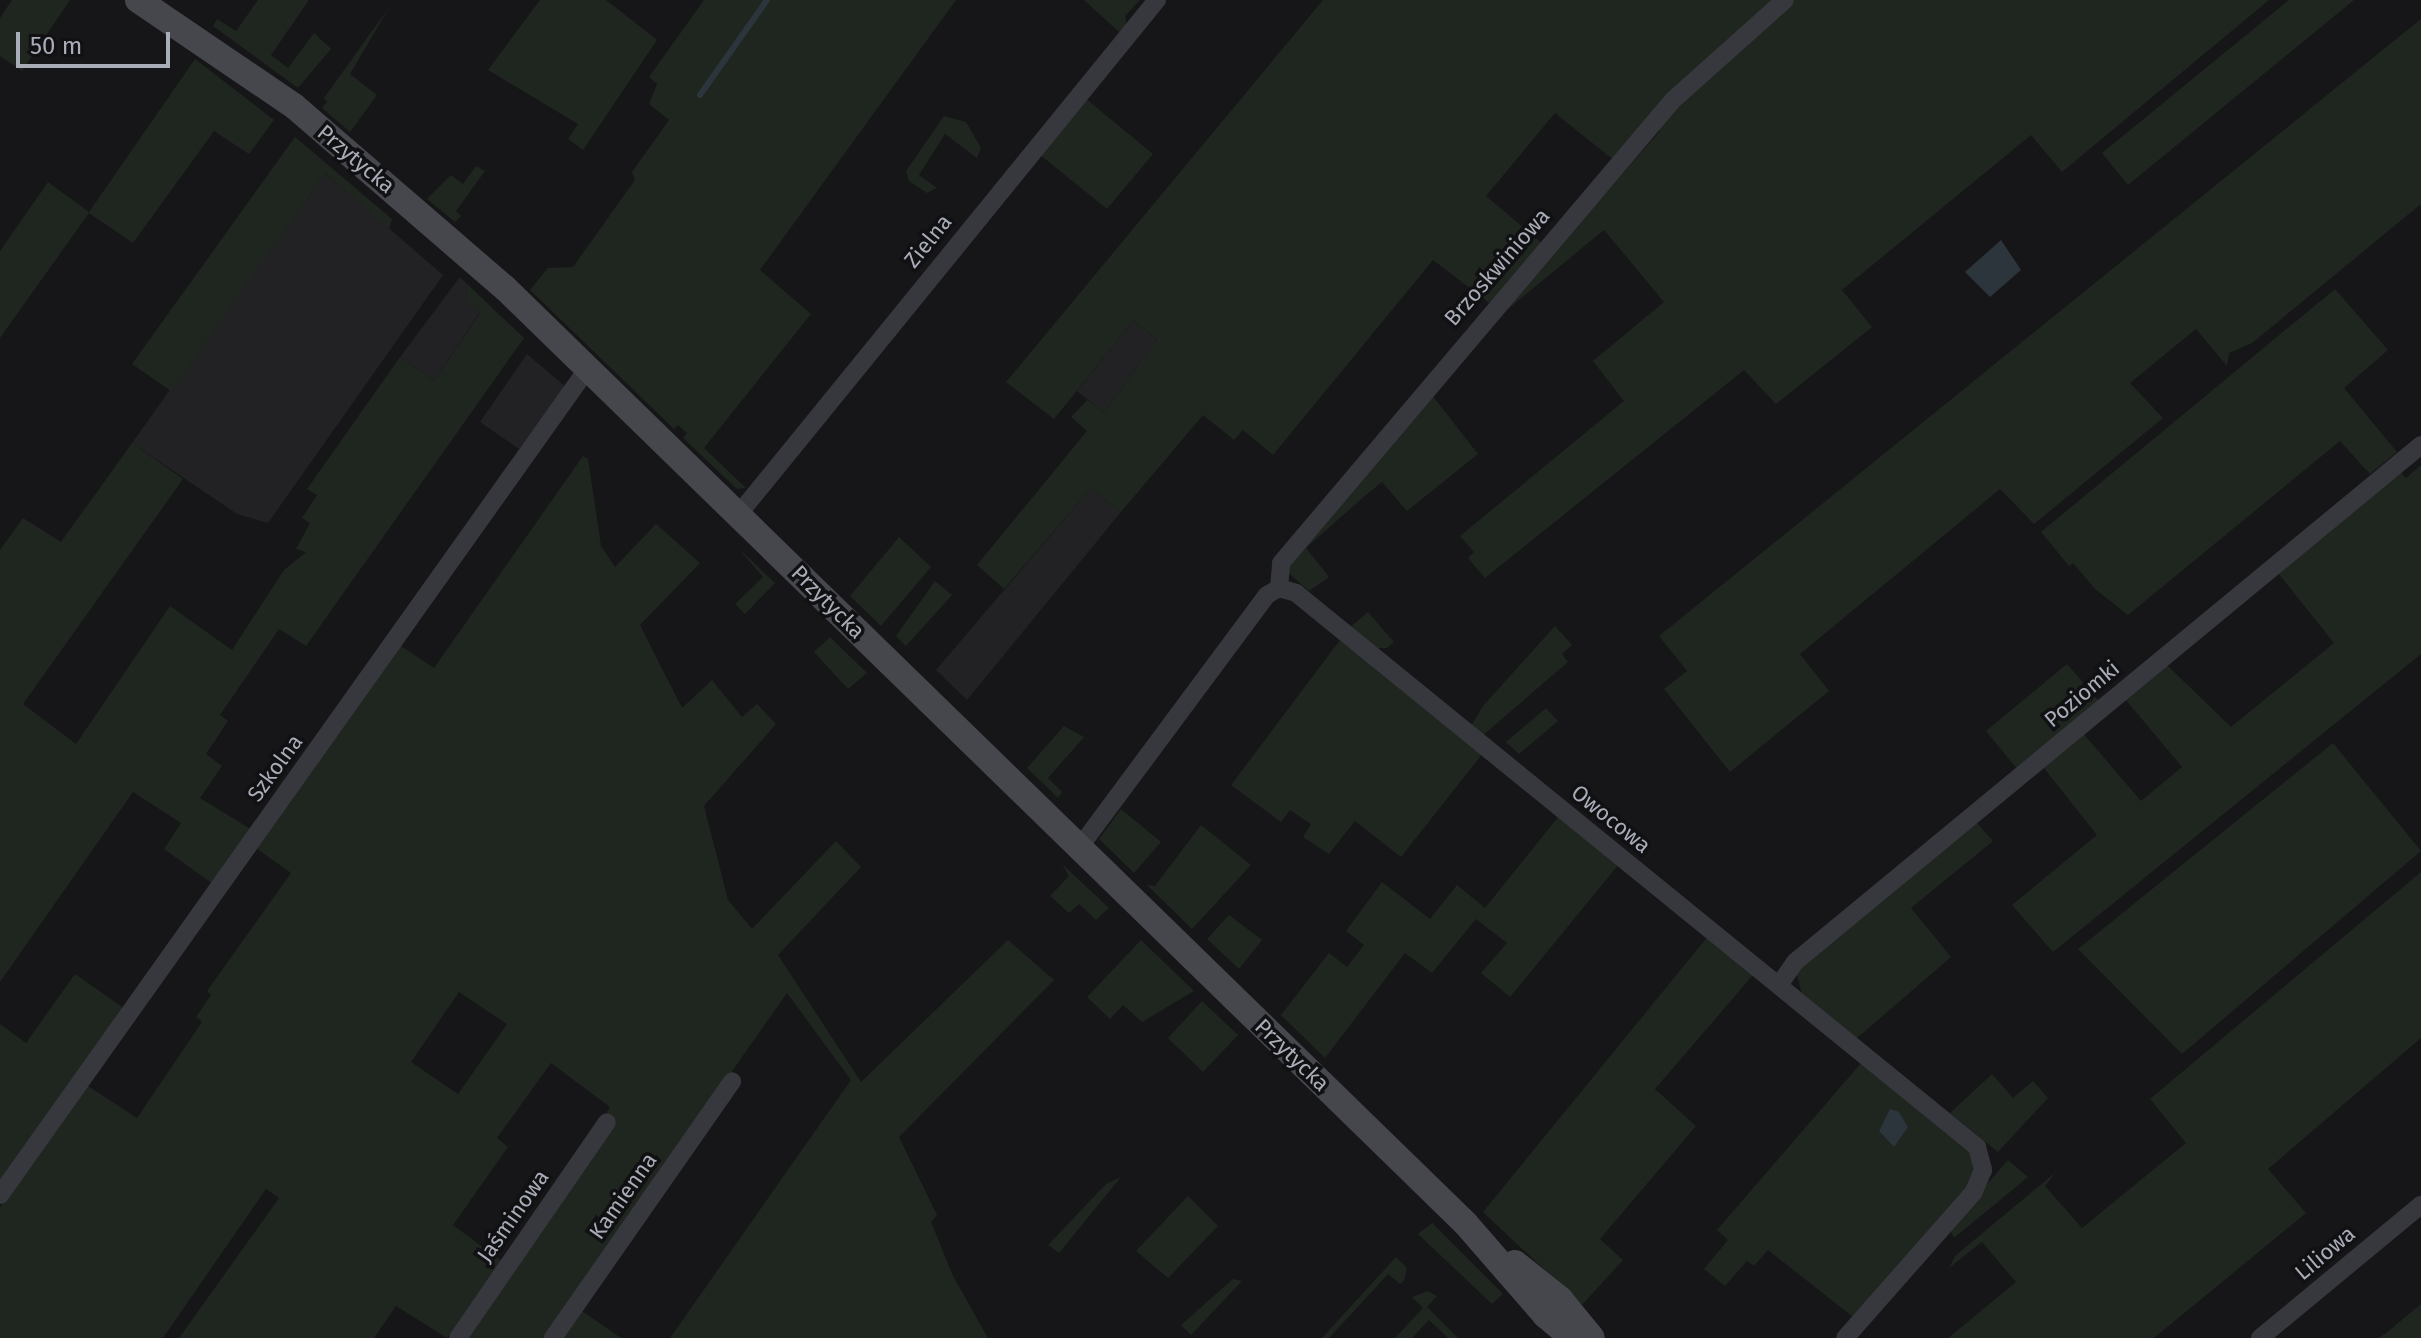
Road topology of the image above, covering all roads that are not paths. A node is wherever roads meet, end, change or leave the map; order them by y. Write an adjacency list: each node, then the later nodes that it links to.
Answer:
1 (138, 0): 4 (main road, Przytycka)
2 (1157, 0): 6 (street, Zielna)
3 (1785, 0): 7 (street, Brzoskwiniowa)
4 (588, 368): 6 (main road, Przytycka); 12 (street, Szkolna)
5 (2421, 445): 9 (street, Poziomki)
6 (738, 515): 8 (main road, Przytycka)
7 (1279, 588): 8 (street); 9 (street, Owocowa)
8 (1079, 848): 14 (main road, Przytycka)
9 (1779, 985): 19 (street, Owocowa)
10 (732, 1081): 16 (street, Kamienna)
11 (607, 1122): 15 (street, Jaśminowa)
12 (0, 1195)
13 (2421, 1205): 20 (street, Liliowa)
14 (1485, 1243): 17 (main road, Przytycka); 18 (main road, Przytycka)
15 (458, 1338)
16 (553, 1338)
17 (1572, 1338)
18 (1592, 1338)
19 (1845, 1338)
20 (2260, 1338)

